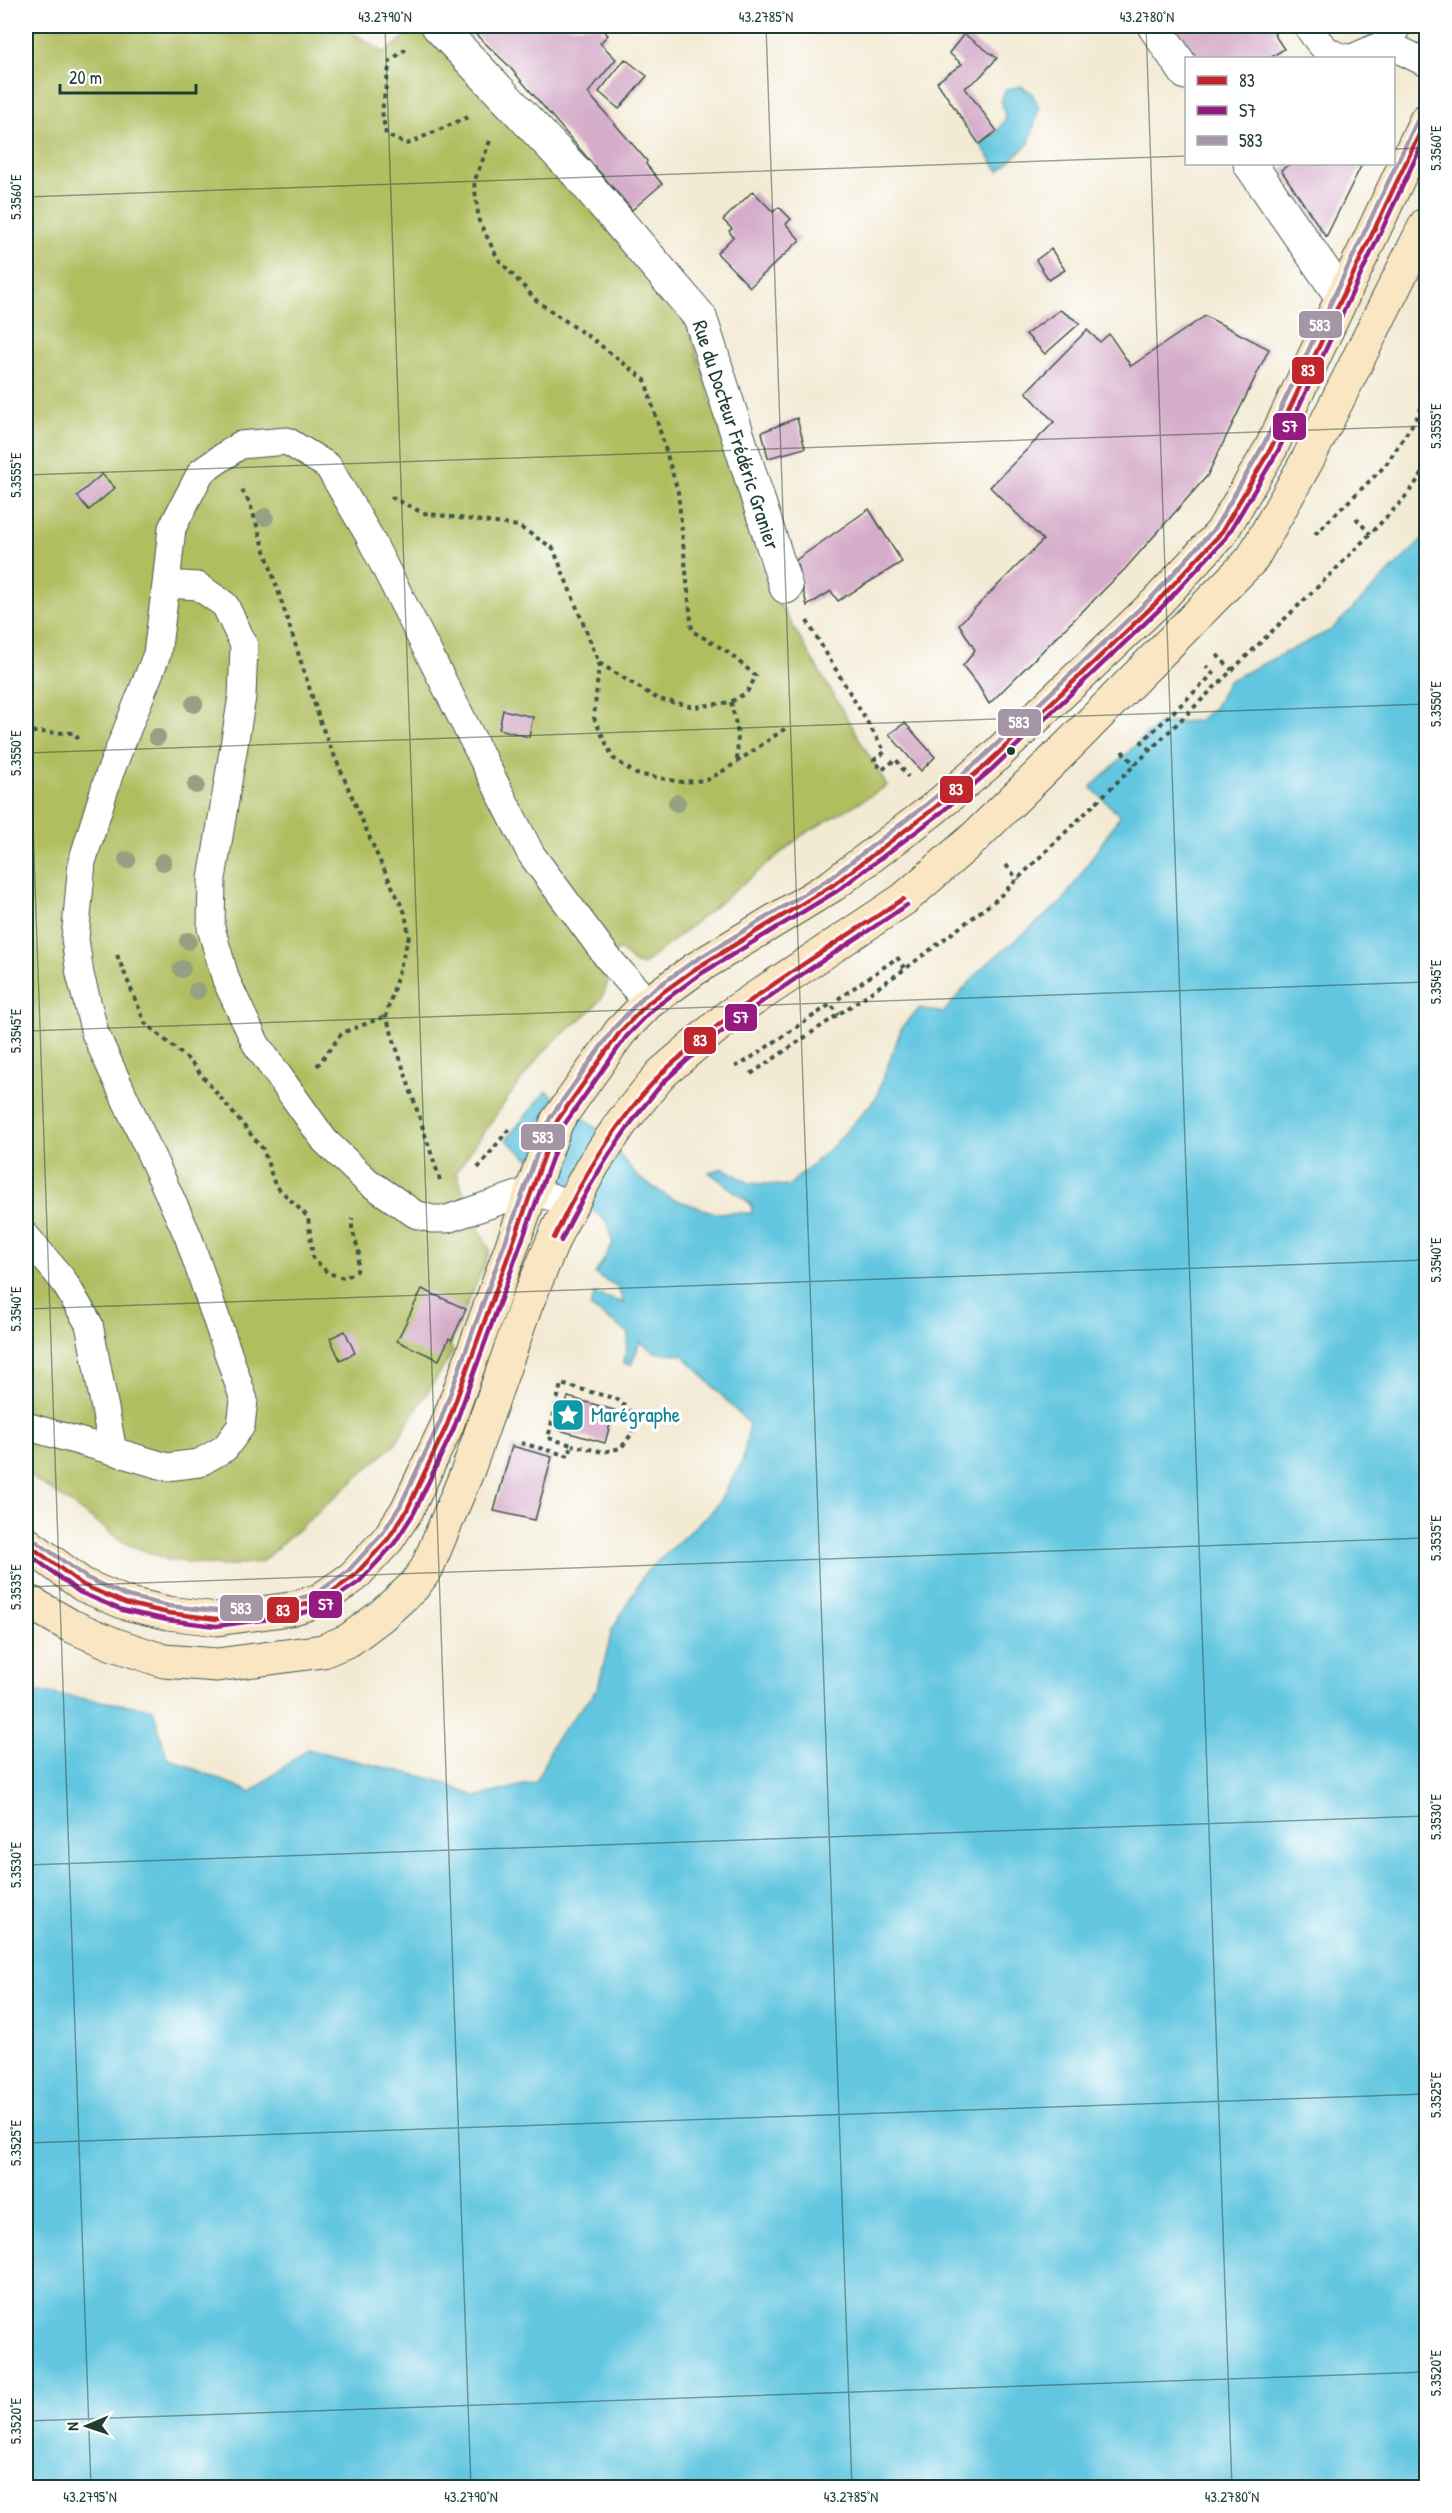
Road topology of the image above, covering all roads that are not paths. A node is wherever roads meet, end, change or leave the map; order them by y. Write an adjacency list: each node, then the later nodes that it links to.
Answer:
1 (438, 26): 14 (street, Rue du Docteur Frédéric Granier)
2 (1154, 26): 8 (street)
3 (1307, 26): 5 (lane)
4 (1392, 34): 6 (lane); 7 (lane)
5 (1335, 57)
6 (1352, 57)
7 (1426, 63)
8 (1185, 72)
9 (1426, 120): 12 (main road)
10 (1251, 165): 12 (street)
11 (1426, 224): 17 (main road)
12 (1342, 297): 15 (main road)
13 (166, 584): 15 (lane); 16 (lane); 20 (lane)
14 (786, 587)
15 (648, 1003): 16 (main road)
16 (522, 1199): 17 (lane); 21 (main road)
17 (564, 1216): 22 (main road)
18 (26, 1236): 20 (lane)
19 (26, 1426): 20 (lane)
20 (113, 1451)
21 (26, 1543)
22 (26, 1600)

